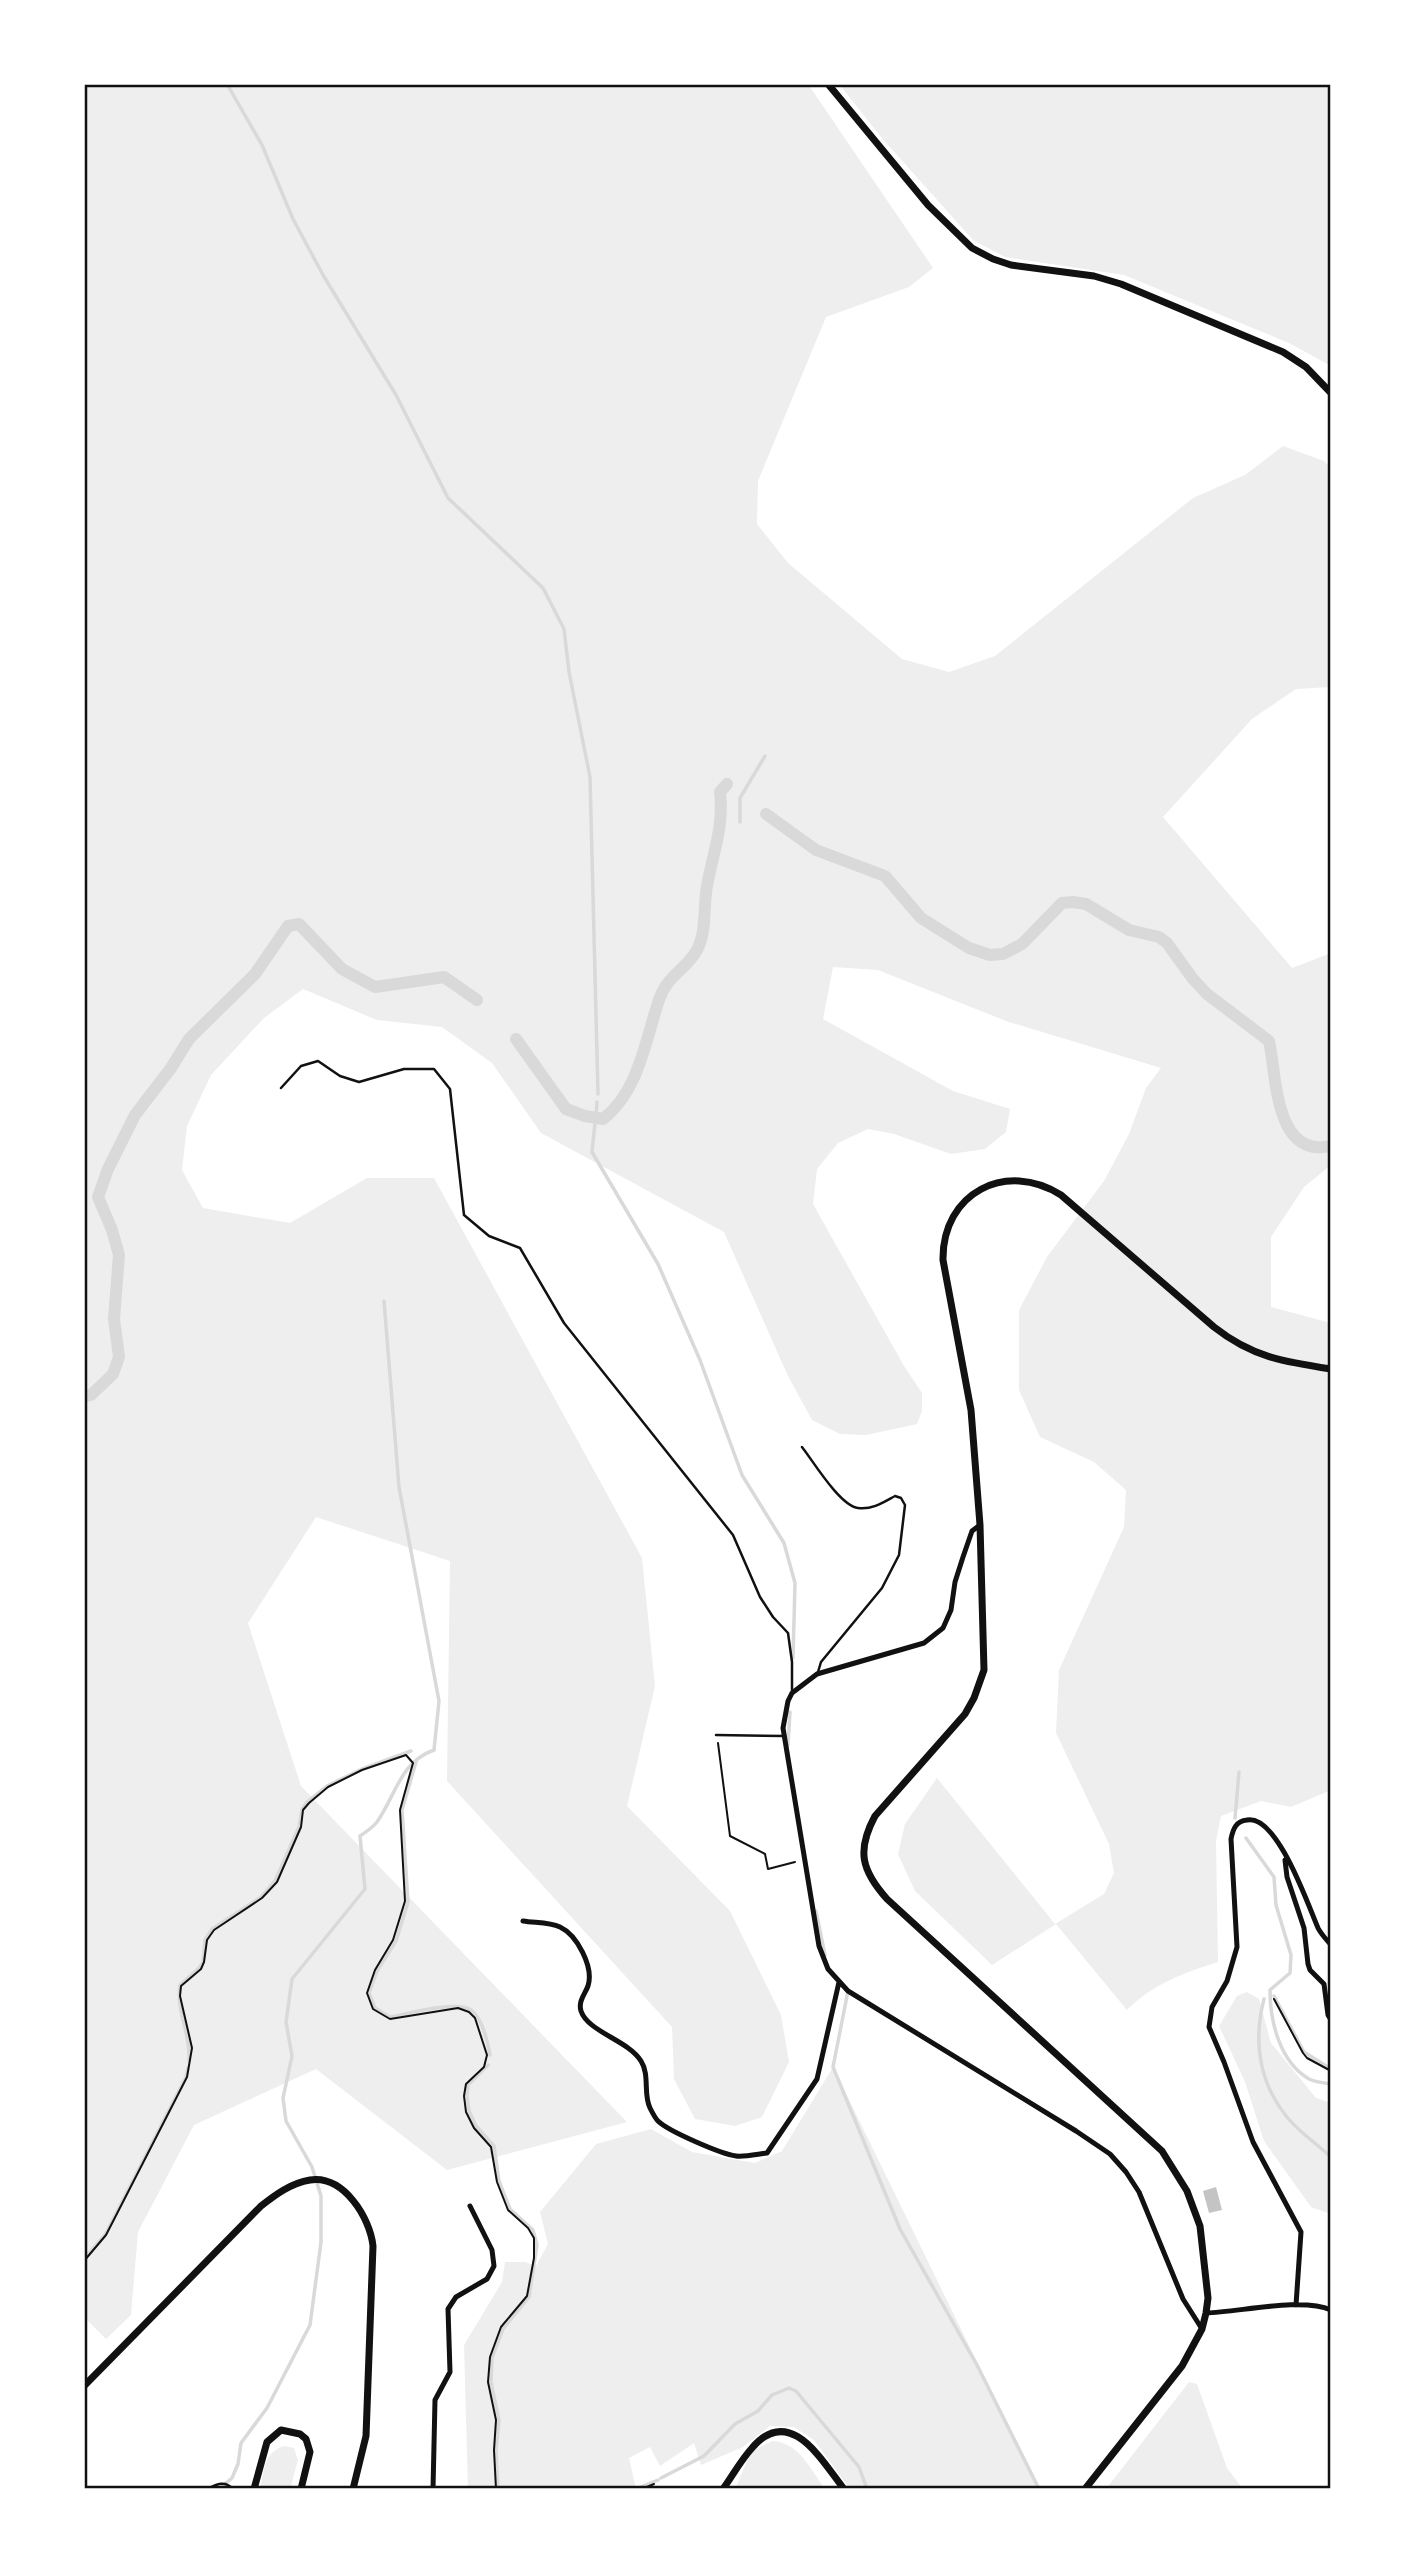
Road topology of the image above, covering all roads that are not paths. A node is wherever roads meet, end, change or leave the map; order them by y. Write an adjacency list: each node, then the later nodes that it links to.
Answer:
1 (828, 84): 2 (main road)
2 (1331, 393)
3 (281, 1088): 8 (lane)
4 (1331, 1369): 6 (main road)
5 (802, 1447): 7 (lane)
6 (980, 1525): 7 (street); 19 (main road)
7 (817, 1674): 8 (street)
8 (792, 1693): 10 (street)
9 (716, 1735): 10 (lane)
10 (785, 1736): 14 (street)
11 (1285, 1857): 13 (street); 15 (street); 17 (street)
12 (523, 1921): 14 (street)
13 (1331, 1945)
14 (839, 1982): 20 (street)
15 (1331, 2020)
16 (470, 2206): 27 (street)
17 (1296, 2305): 18 (street); 19 (street)
18 (1331, 2310)
19 (1206, 2313): 20 (main road)
20 (1202, 2329): 30 (main road)
21 (84, 2386): 26 (main road)
22 (208, 2489): 23 (lane)
23 (233, 2489)
24 (254, 2489): 25 (main road)
25 (300, 2489)
26 (353, 2489)
27 (433, 2489)
28 (723, 2489): 29 (main road)
29 (844, 2489)
30 (1085, 2489)

